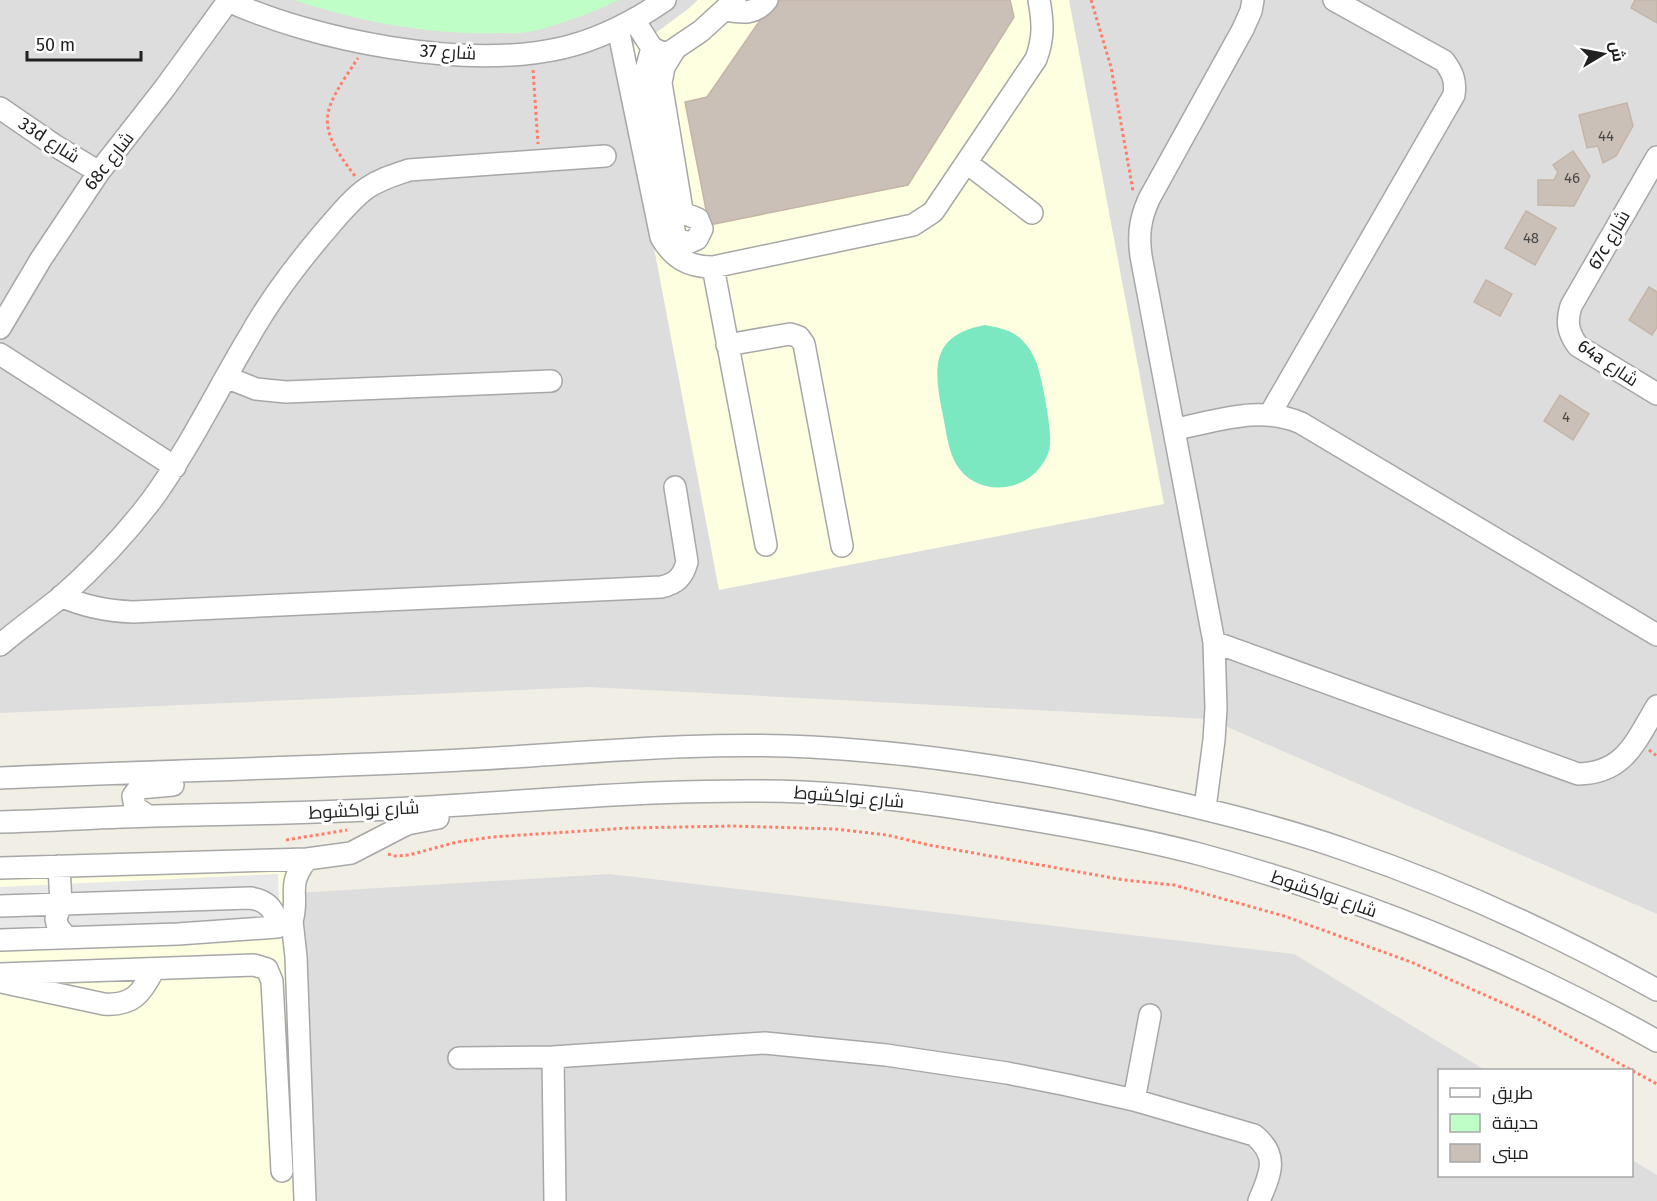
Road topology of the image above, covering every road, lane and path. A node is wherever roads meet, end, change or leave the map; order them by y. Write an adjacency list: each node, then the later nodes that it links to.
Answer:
1 (665, 0): 9 (street, شارع 37)
2 (767, 0): 8 (street)
3 (1039, 0): 18 (street)
4 (1091, 0): 21 (path)
5 (1253, 0): 32 (street)
6 (1334, 0): 31 (street)
7 (227, 1): 10 (street, شارع 37); 19 (street, 68c شارع)
8 (730, 5): 12 (street)
9 (626, 24): 11 (street); 13 (street, شارع 37); 23 (street)
10 (367, 43): 13 (street, شارع 37); 20 (path)
11 (652, 48): 12 (street); 12 (street)
12 (675, 49)
13 (532, 53): 17 (path)
14 (0, 108): 19 (street, 33d شارع)
15 (605, 156): 17 (street)
16 (1657, 157): 24 (street, 67c شارع)
17 (539, 160): 20 (street)
18 (967, 163): 22 (street); 23 (street)
19 (99, 172): 25 (street, 68c شارع)
20 (366, 189): 28 (street)
21 (1134, 192)
22 (1032, 213)
23 (713, 267): 26 (street)
24 (1568, 325): 30 (street, 64a شارع)
25 (0, 328)
26 (727, 345): 35 (street); 36 (street)
27 (0, 354): 33 (street)
28 (226, 377): 29 (street); 33 (street)
29 (551, 381)
30 (1657, 394)
31 (1270, 414): 32 (street); 38 (street)
32 (1175, 429): 39 (street)
33 (175, 467): 37 (street)
34 (675, 487): 37 (street)
35 (766, 544)
36 (842, 546)
37 (61, 596): 40 (street)
38 (1657, 635)
39 (1214, 642): 41 (street); 45 (street)
40 (0, 645)
41 (1657, 706)
42 (304, 767): 43 (street); 45 (street); 46 (street)
43 (0, 778)
44 (754, 791): 46 (street, شارع نواكشوط); 50 (street); 66 (street, شارع نواكشوط)
45 (1205, 808): 64 (street)
46 (148, 816): 47 (street, شارع نواكشوط)
47 (0, 822)
48 (350, 830): 49 (path)
49 (284, 841)
50 (374, 842): 51 (street); 69 (path)
51 (306, 858): 52 (street); 56 (street)
52 (59, 866): 53 (street); 54 (street)
53 (0, 868)
54 (60, 904): 55 (street); 56 (street); 58 (street)
55 (0, 906)
56 (284, 924): 57 (street); 74 (street)
57 (192, 933): 58 (street); 60 (street)
58 (67, 938): 59 (street)
59 (0, 940)
60 (183, 968): 61 (street); 73 (street)
61 (154, 969): 62 (street); 63 (street)
62 (0, 974)
63 (0, 982)
64 (1657, 990)
65 (1150, 1015): 72 (street)
66 (1657, 1041)
67 (553, 1057): 68 (street); 72 (street); 75 (street)
68 (459, 1058)
69 (1629, 1069)
70 (1633, 1071): 71 (path)
71 (1657, 1084)
72 (1134, 1100): 76 (street)
73 (282, 1171)
74 (305, 1201)
75 (555, 1201)
76 (1259, 1201)

